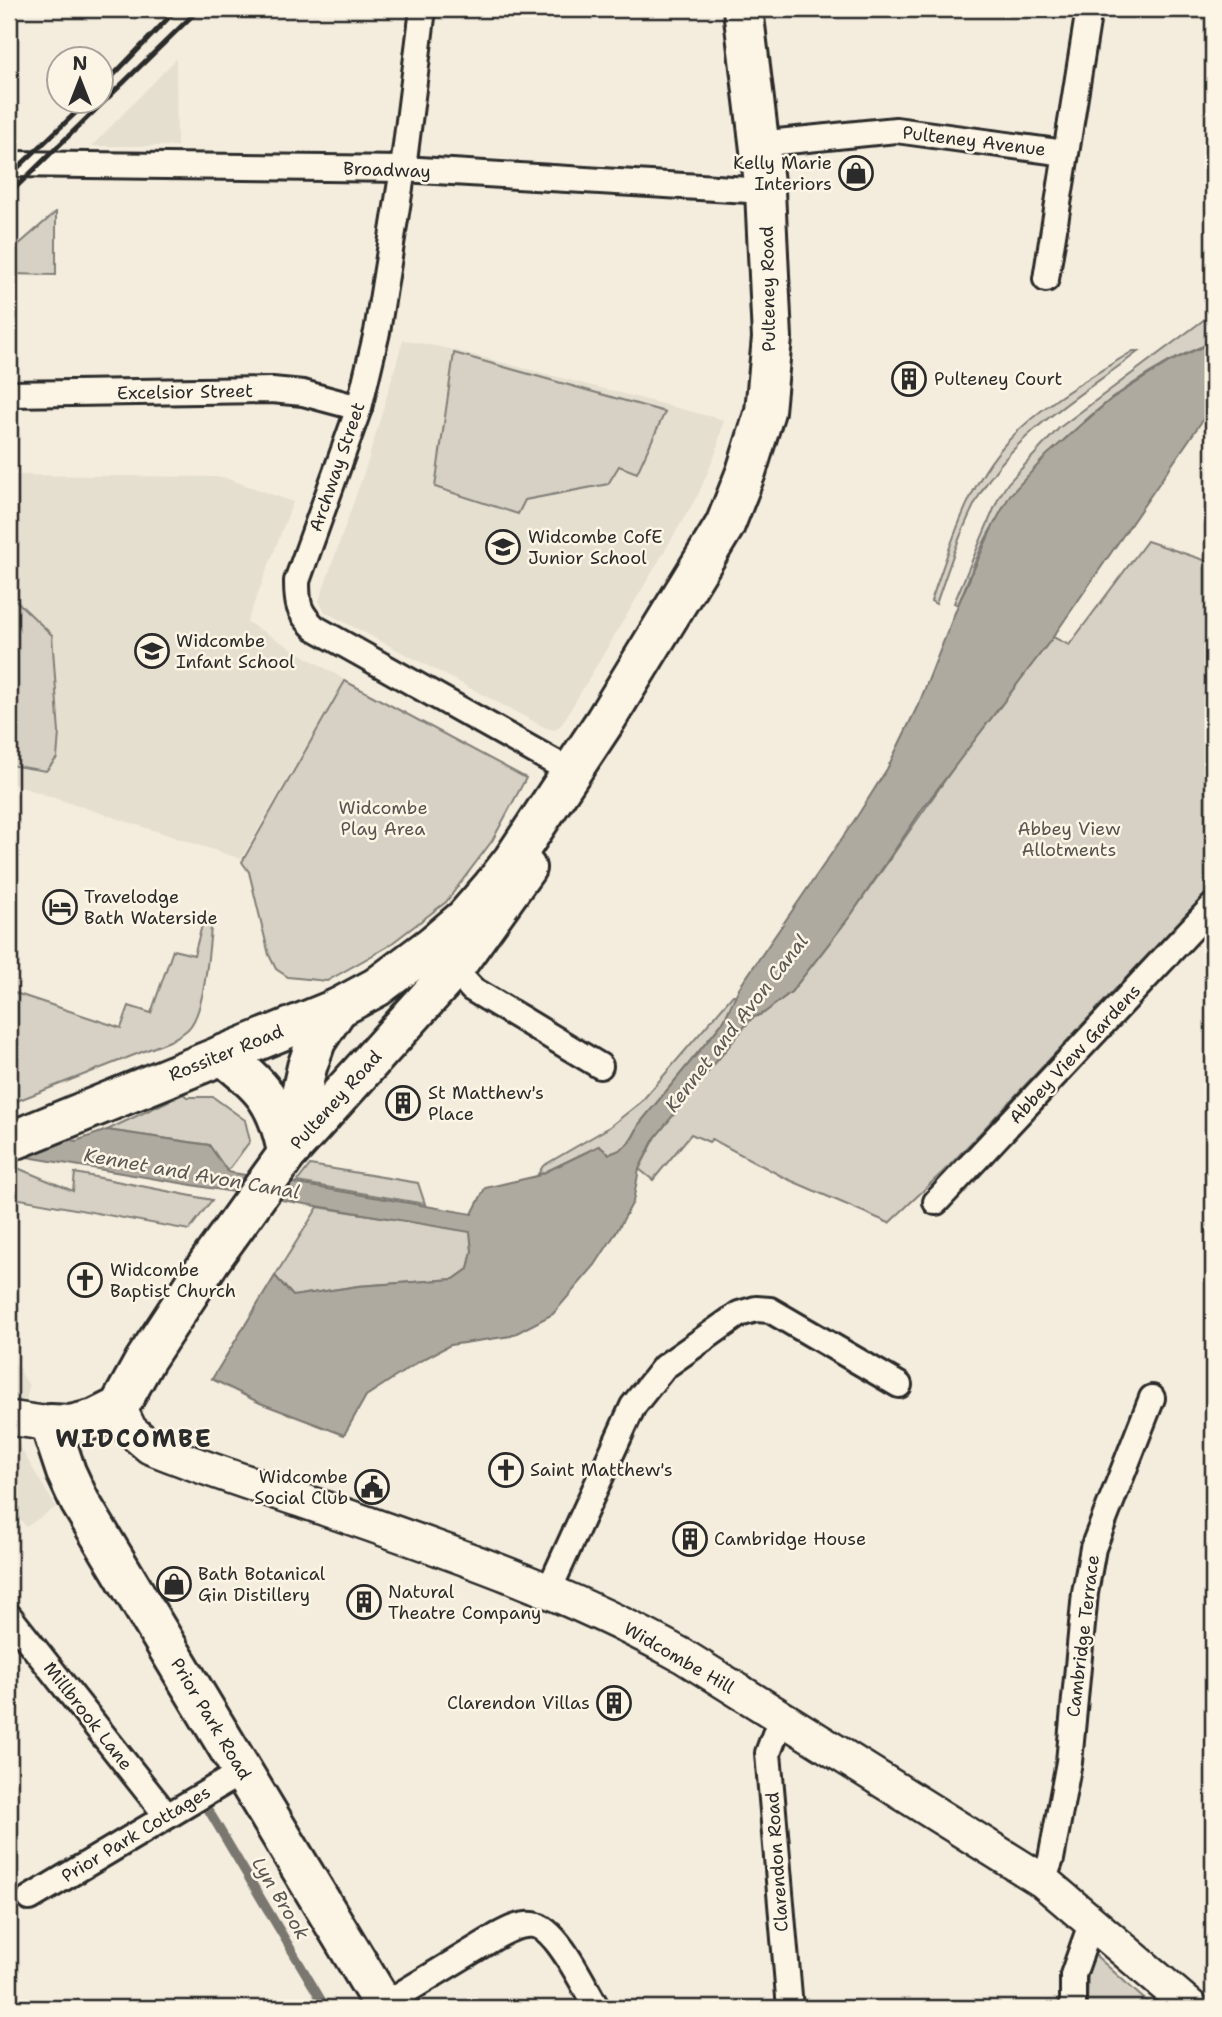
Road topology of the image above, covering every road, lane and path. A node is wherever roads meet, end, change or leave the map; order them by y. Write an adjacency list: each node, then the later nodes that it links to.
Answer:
1 (423, 9): 7 (street, Archway Street)
2 (743, 9): 4 (main road, Pulteney Road)
3 (1089, 9): 5 (street)
4 (758, 144): 5 (street, Pulteney Avenue); 8 (main road, Pulteney Road)
5 (1065, 153): 9 (street)
6 (9, 164): 7 (street, Broadway)
7 (403, 169): 8 (street, Broadway); 11 (street, Archway Street)
8 (765, 191): 12 (main road, Pulteney Road)
9 (1046, 279)
10 (9, 394): 11 (street, Excelsior Street)
11 (359, 408): 12 (street, Archway Street)
12 (572, 772): 14 (main road, Pulteney Road)
13 (1213, 906): 20 (street, Abbey View Gardens)
14 (443, 958): 15 (main road, Rossiter Road); 17 (street); 19 (main road, Pulteney Road)
15 (338, 1008): 16 (main road, Rossiter Road); 19 (main road)
16 (222, 1055): 18 (main road, Rossiter Road); 19 (main road)
17 (600, 1066)
18 (9, 1142)
19 (283, 1161): 23 (main road, Pulteney Road)
20 (936, 1202)
21 (899, 1385): 26 (street)
22 (1152, 1398): 31 (street, Cambridge Terrace)
23 (118, 1407): 25 (main road); 26 (street, Widcombe Hill)
24 (9, 1418): 25 (street)
25 (50, 1424): 29 (main road, Prior Park Road)
26 (548, 1592): 28 (street, Widcombe Hill)
27 (9, 1616): 30 (street, Millbrook Lane)
28 (781, 1718): 31 (street, Widcombe Hill); 36 (street, Clarendon Road)
29 (243, 1770): 30 (street, Prior Park Cottages); 34 (main road, Prior Park Road)
30 (167, 1816): 32 (street, Prior Park Cottages)
31 (1043, 1881): 33 (street, Widcombe Hill)
32 (30, 1898)
33 (1091, 1924): 37 (street); 38 (street, Widcombe Hill)
34 (384, 2007): 35 (street)
35 (597, 2008)
36 (790, 2008)
37 (1073, 2008)
38 (1192, 2008)

